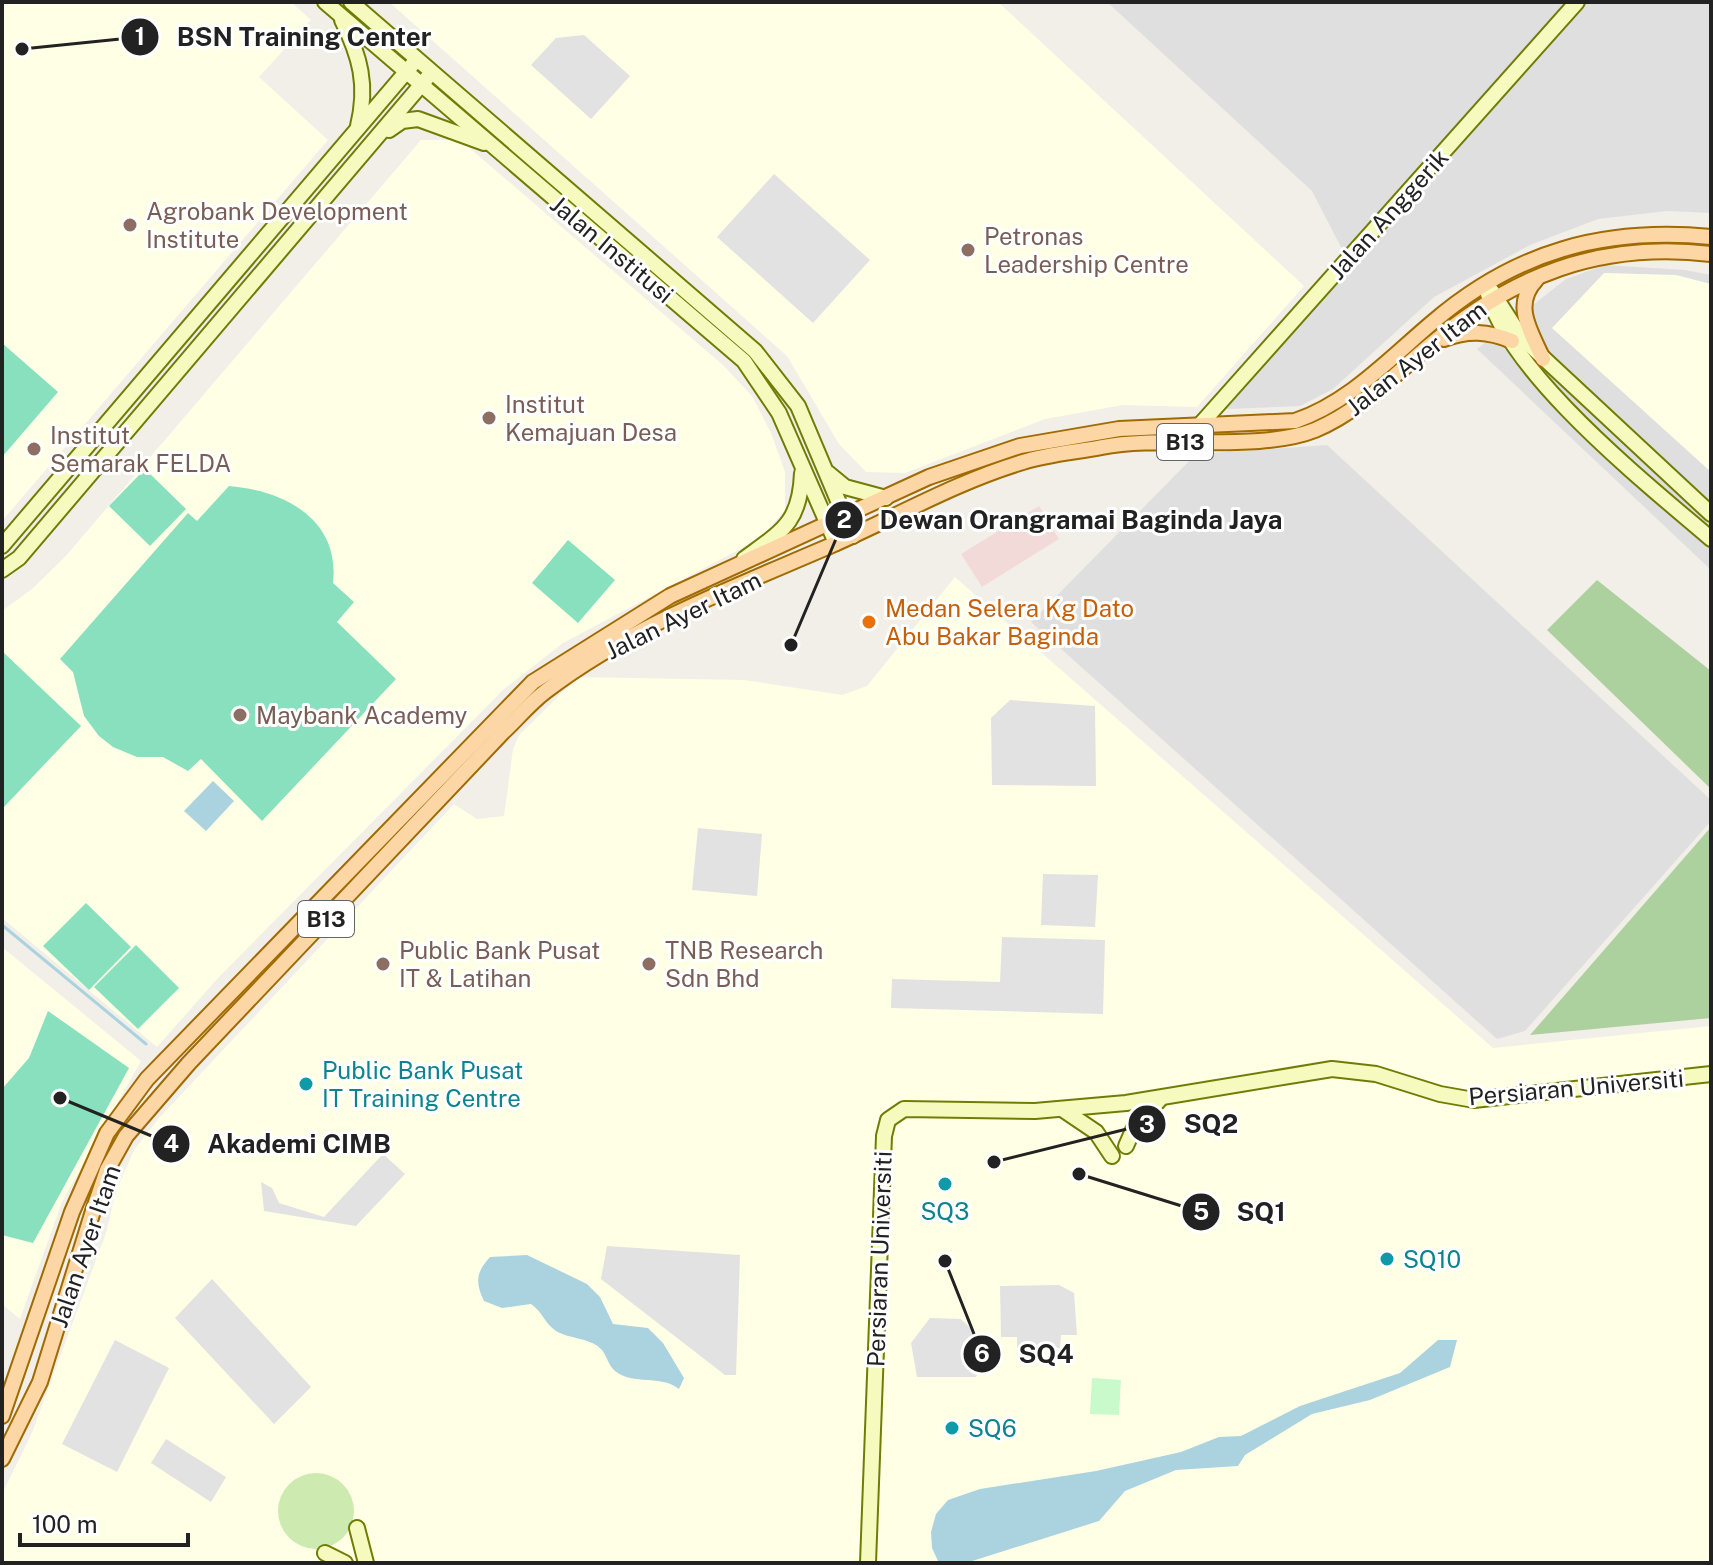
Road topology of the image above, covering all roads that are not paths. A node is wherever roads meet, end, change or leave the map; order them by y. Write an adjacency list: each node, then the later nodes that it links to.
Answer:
1 (325, 2): 4 (street, Jalan Institusi)
2 (351, 2): 5 (street, Jalan Institusi)
3 (1577, 2): 19 (street, Jalan Anggerik)
4 (340, 15): 6 (street, Jalan Institusi); 9 (street)
5 (417, 59): 6 (street); 7 (street, Jalan Institusi)
6 (406, 72): 8 (street, Jalan Institusi); 9 (street)
7 (432, 72): 8 (street); 21 (street, Jalan Institusi)
8 (421, 85): 10 (street); 11 (street, Jalan Institusi)
9 (357, 130): 31 (street)
10 (375, 139): 11 (street); 32 (street)
11 (492, 146): 20 (street, Jalan Institusi)
12 (1711, 237): 15 (main road, B13)
13 (1711, 254): 14 (main road, Jalan Ayer Itam / B13)
14 (1542, 273): 15 (main road, Jalan Ayer Itam / B13); 18 (main road)
15 (1491, 294): 16 (street); 17 (main road, Jalan Ayer Itam / B13); 18 (street); 19 (main road, Jalan Ayer Itam / B13)
16 (1512, 341): 17 (main road); 24 (street)
17 (1431, 344): 28 (main road, Jalan Ayer Itam / B13)
18 (1543, 359): 22 (street)
19 (1199, 426): 23 (main road, Jalan Ayer Itam / B13)
20 (802, 467): 27 (street, Jalan Institusi); 33 (street)
21 (825, 470): 23 (street); 26 (street, Jalan Institusi)
22 (1692, 497): 24 (street); 25 (street)
23 (886, 498): 26 (main road, Jalan Ayer Itam / B13)
24 (1680, 512): 29 (street)
25 (1711, 514)
26 (845, 518): 27 (main road, Jalan Ayer Itam / B13); 28 (street, Jalan Institusi)
27 (828, 526): 30 (street, Jalan Institusi); 33 (main road, Jalan Ayer Itam / B13)
28 (853, 536): 30 (main road, Jalan Ayer Itam / B13)
29 (1711, 539)
30 (836, 543): 40 (main road, Jalan Ayer Itam / B13)
31 (2, 546)
32 (2, 570)
33 (727, 571): 39 (main road, Jalan Ayer Itam / B13)
34 (1711, 1074): 35 (street, Persiaran Universiti)
35 (1162, 1098): 36 (street, Persiaran Universiti); 37 (street)
36 (1062, 1109): 38 (street); 45 (street, Persiaran Universiti)
37 (1126, 1146)
38 (1112, 1156)
39 (2, 1416)
40 (2, 1459)
41 (357, 1528): 44 (street)
42 (325, 1553): 43 (street)
43 (345, 1563)
44 (366, 1563)
45 (868, 1563)

